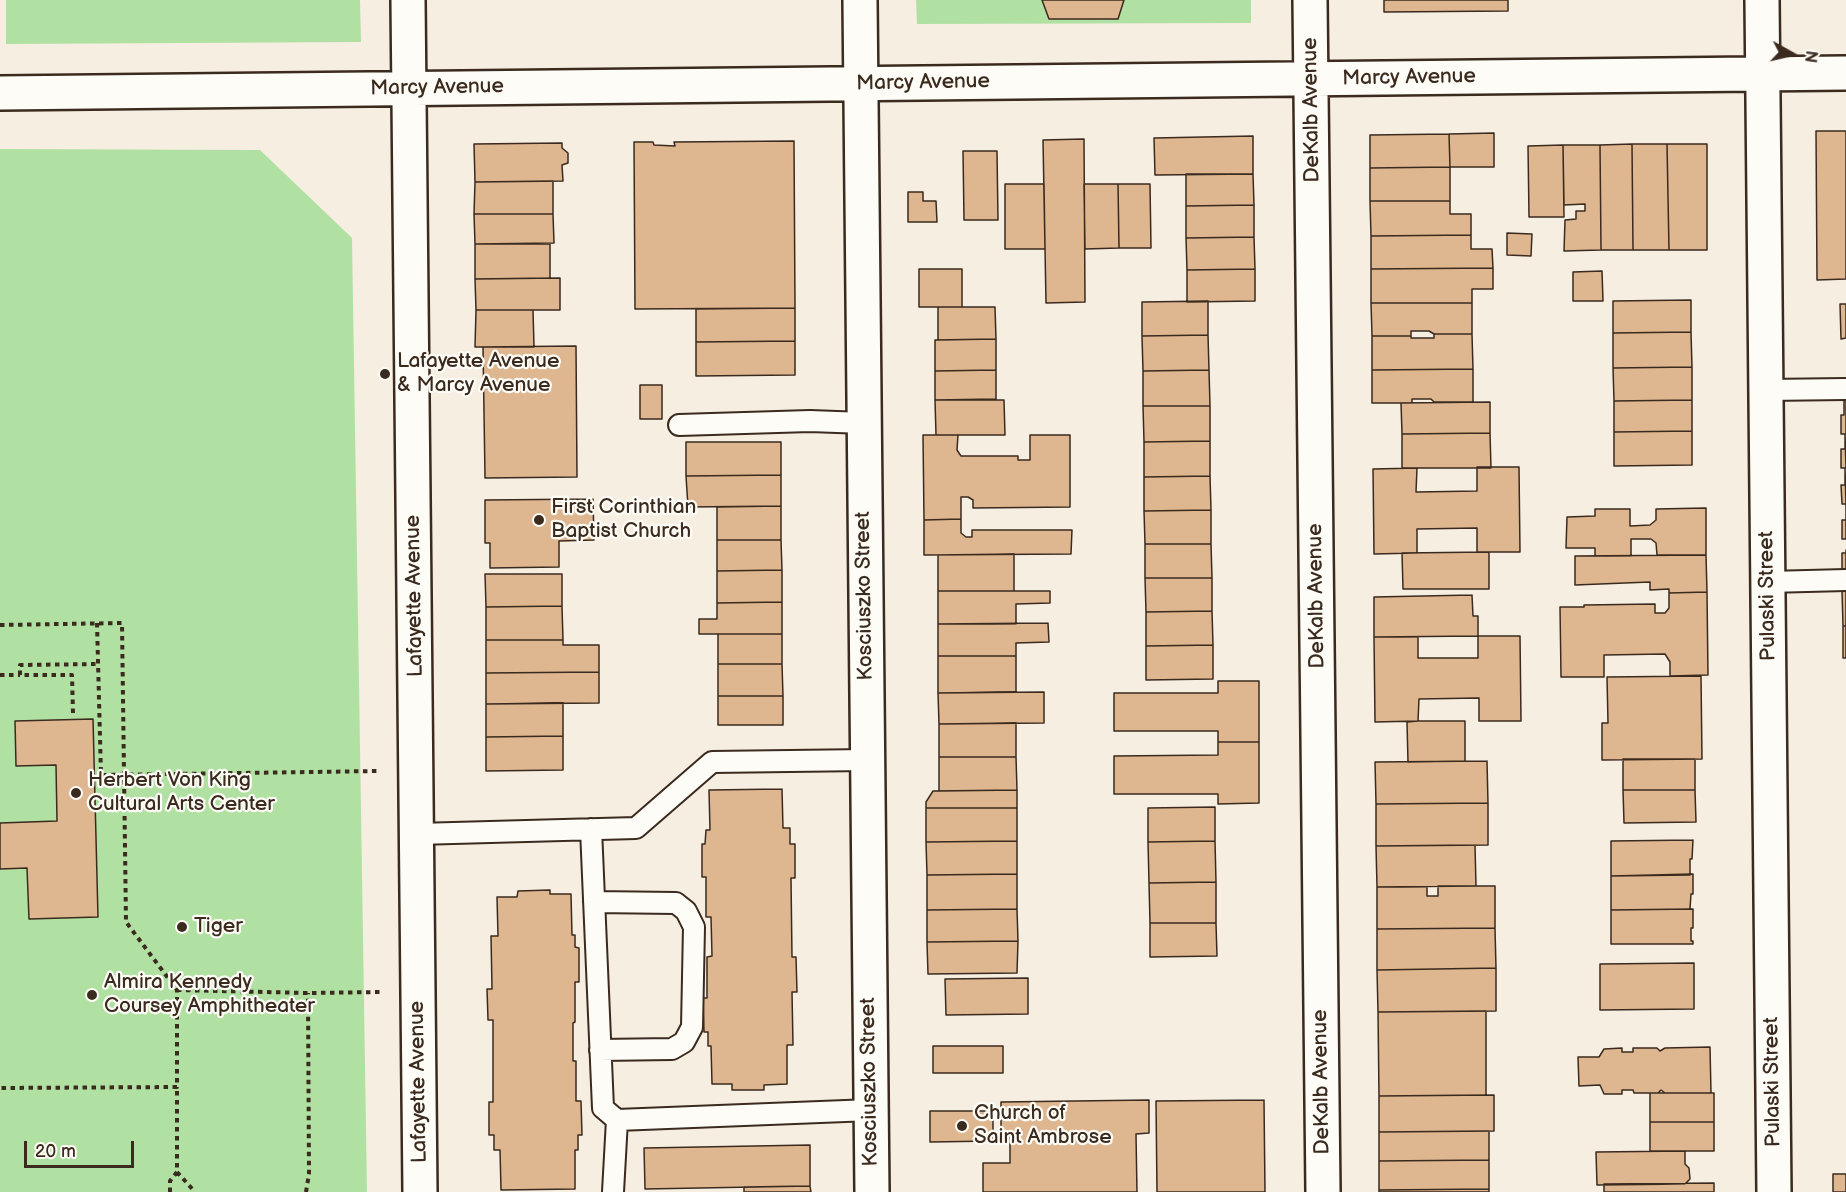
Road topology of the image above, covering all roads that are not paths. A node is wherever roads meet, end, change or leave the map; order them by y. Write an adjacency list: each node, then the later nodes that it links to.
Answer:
1 (408, 0): 9 (street, Lafayette Avenue)
2 (860, 0): 8 (street, Kosciuszko Street)
3 (1311, 0): 7 (street, DeKalb Avenue)
4 (1762, 0): 6 (street, Pulaski Street)
5 (1846, 73): 6 (street, Marcy Avenue)
6 (1763, 74): 7 (street, Marcy Avenue); 12 (street, Pulaski Street)
7 (1311, 79): 8 (street, Marcy Avenue); 27 (street, DeKalb Avenue)
8 (860, 83): 9 (street, Marcy Avenue); 13 (street, Kosciuszko Street)
9 (410, 88): 10 (street, Marcy Avenue); 19 (street, Lafayette Avenue)
10 (0, 93)
11 (1846, 389): 12 (lane)
12 (1766, 390): 16 (street, Pulaski Street)
13 (864, 423): 14 (lane); 17 (street, Kosciuszko Street)
14 (680, 425)
15 (1846, 580): 16 (lane)
16 (1768, 582): 28 (street, Pulaski Street)
17 (867, 760): 18 (lane); 22 (street, Kosciuszko Street)
18 (591, 829): 19 (lane); 20 (lane)
19 (417, 834): 24 (street, Lafayette Avenue)
20 (594, 902): 21 (lane); 21 (lane)
21 (600, 1050): 23 (lane)
22 (871, 1110): 23 (lane); 26 (street, Kosciuszko Street)
23 (617, 1120): 25 (lane)
24 (420, 1192)
25 (613, 1192)
26 (872, 1192)
27 (1323, 1192)
28 (1774, 1192)

